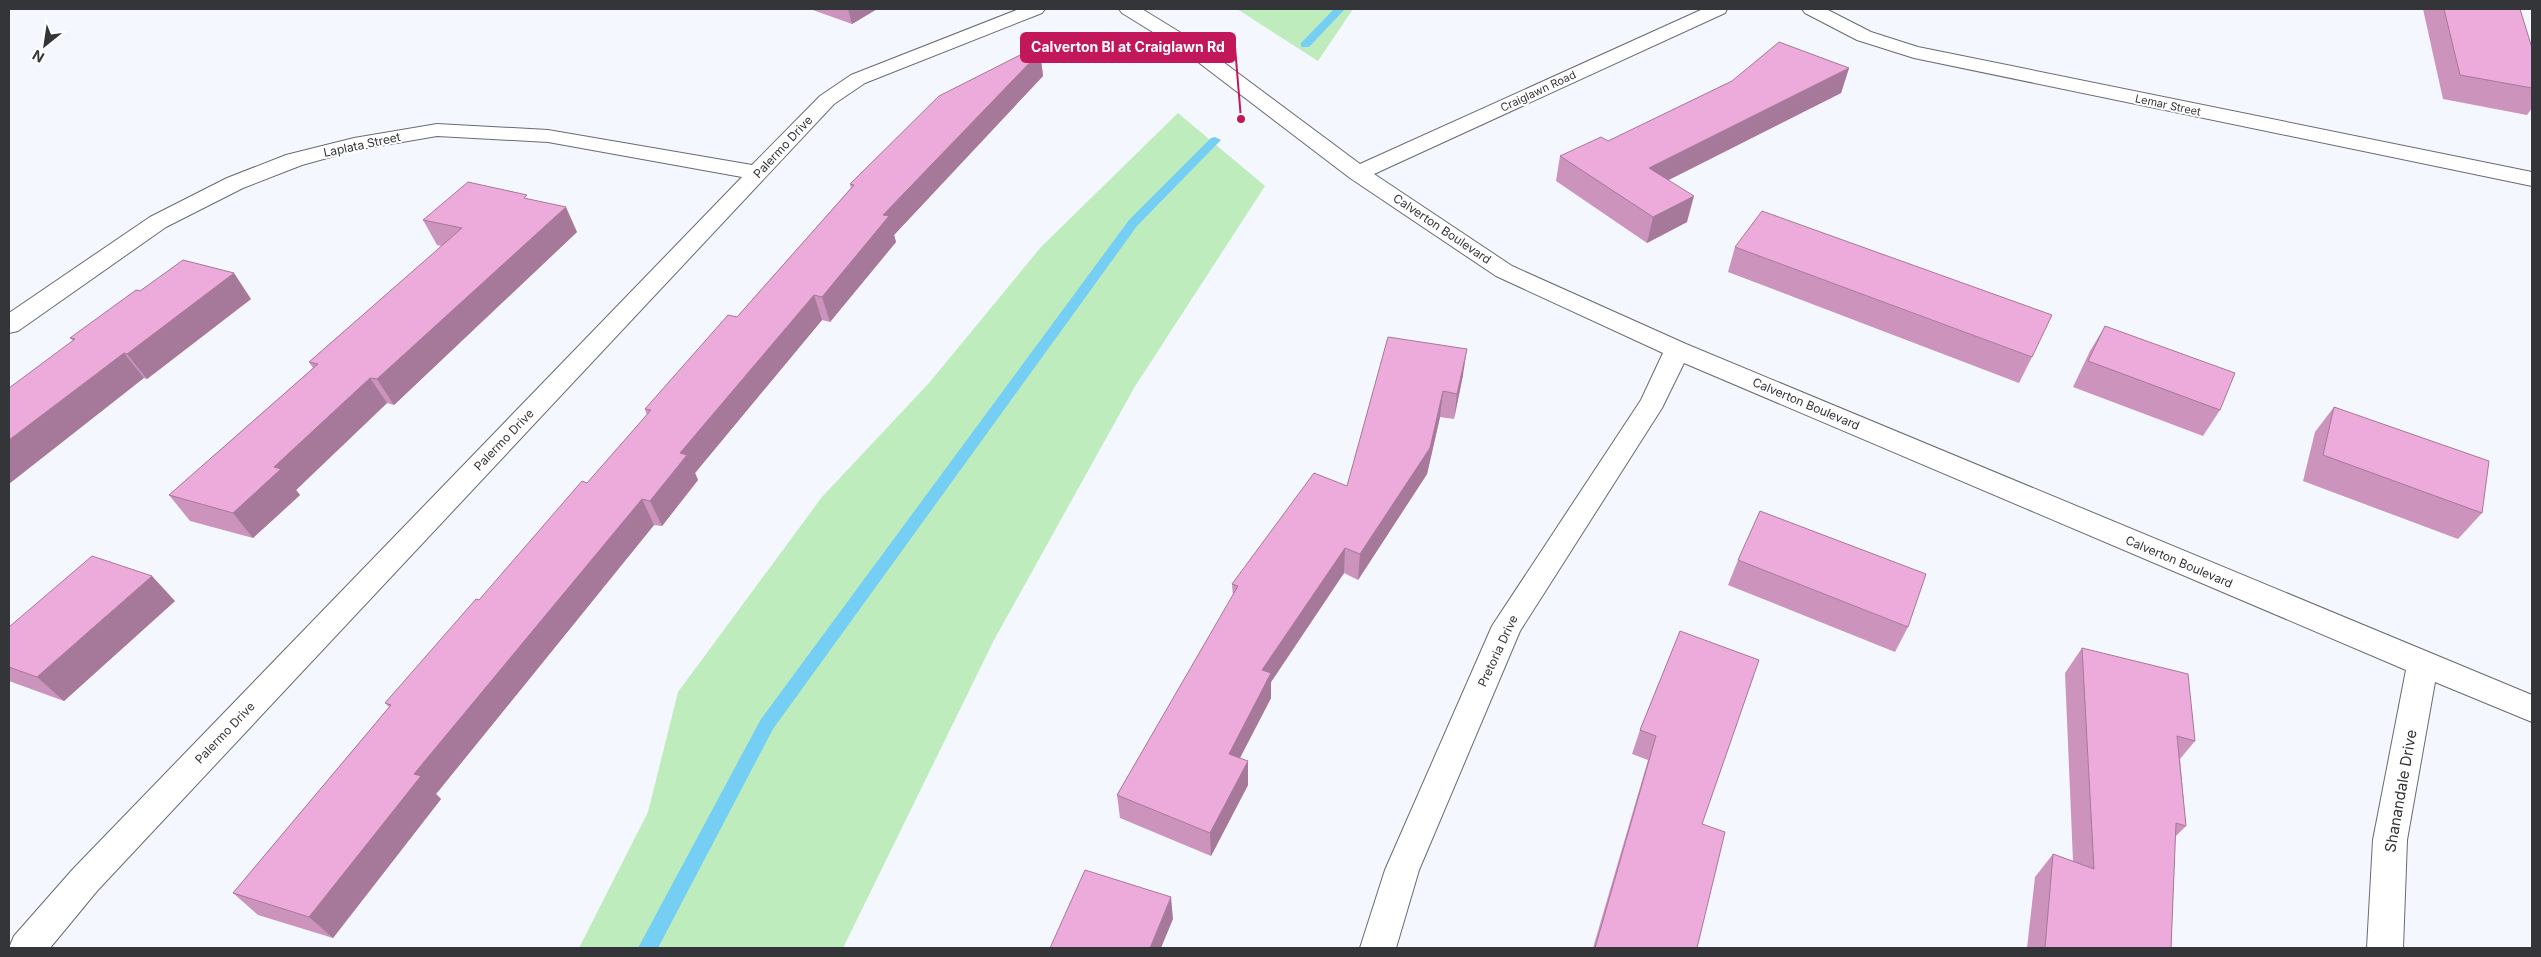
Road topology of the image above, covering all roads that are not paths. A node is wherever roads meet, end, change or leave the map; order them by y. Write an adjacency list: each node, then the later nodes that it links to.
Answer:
1 (1035, 9): 5 (street, Palermo Drive)
2 (1130, 9): 6 (street, Calverton Boulevard)
3 (1718, 9): 6 (street, Craiglawn Road)
4 (1812, 9): 7 (street, Lemar Street)
5 (759, 173): 8 (street, Laplata Street); 12 (street, Palermo Drive)
6 (1358, 173): 9 (street, Calverton Boulevard)
7 (2532, 179)
8 (9, 325)
9 (1677, 350): 10 (street, Calverton Boulevard); 13 (street, Pretoria Drive)
10 (2423, 664): 11 (street, Calverton Boulevard); 14 (street, Shanandale Drive)
11 (2532, 709)
12 (27, 948)
13 (1378, 948)
14 (2386, 948)

